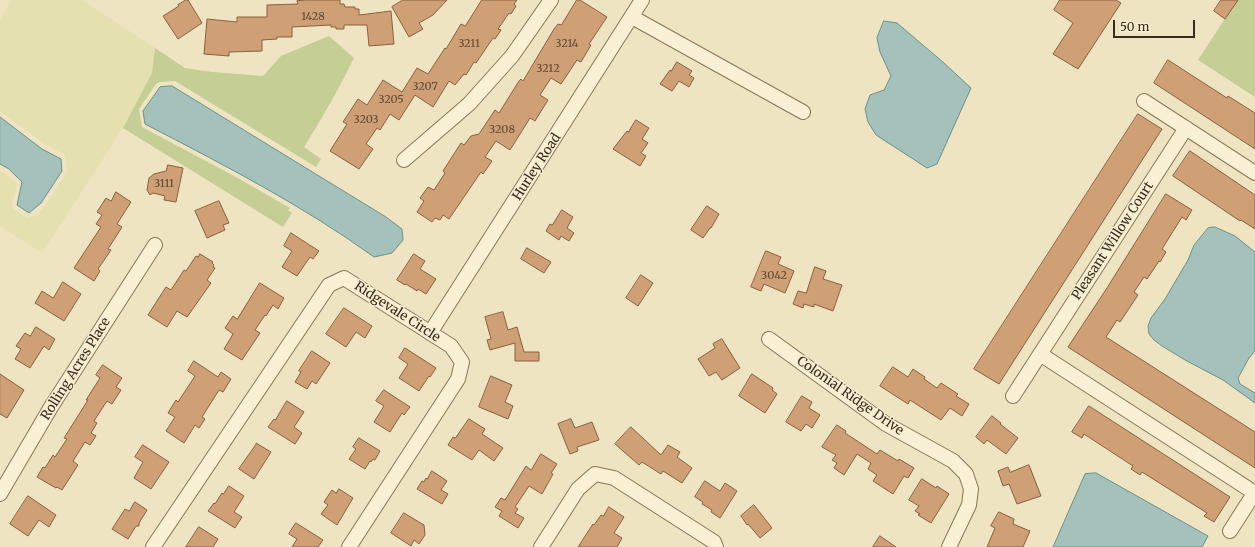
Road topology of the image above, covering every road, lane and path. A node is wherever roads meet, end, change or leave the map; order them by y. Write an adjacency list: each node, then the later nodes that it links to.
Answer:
1 (551, 0): 7 (street)
2 (640, 1): 3 (street, Hurley Road)
3 (632, 17): 5 (street); 10 (street, Hurley Road)
4 (1144, 101): 6 (street)
5 (803, 112)
6 (1186, 128): 8 (street); 12 (street, Pleasant Willow Court)
7 (404, 160)
8 (1255, 173)
9 (155, 245): 15 (street, Rolling Acres Place)
10 (430, 333): 17 (street, Ridgevale Circle); 18 (street, Ridgevale Circle)
11 (769, 339): 21 (street, Colonial Ridge Drive)
12 (1040, 354): 13 (street, Pleasant Willow Court); 14 (street)
13 (1014, 396)
14 (1255, 492): 16 (street)
15 (0, 494)
16 (1230, 531)
17 (152, 547)
18 (350, 547)
19 (541, 547): 20 (street)
20 (716, 547)
21 (949, 547)

